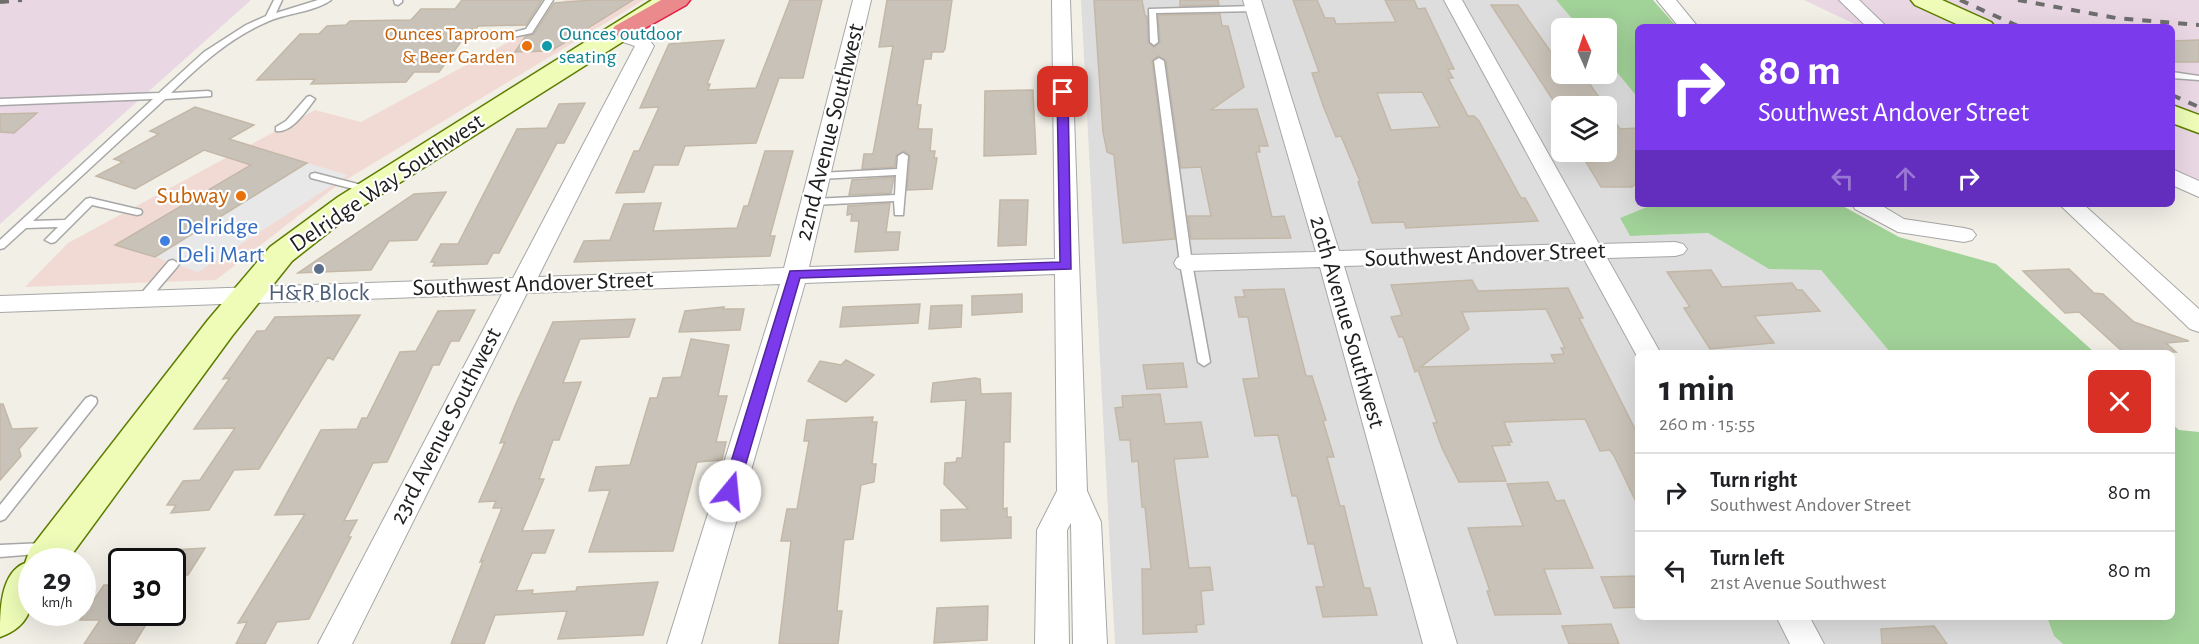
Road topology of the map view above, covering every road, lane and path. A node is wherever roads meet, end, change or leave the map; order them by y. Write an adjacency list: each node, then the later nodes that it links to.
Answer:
1 (278, 0): 13 (lane)
2 (327, 0): 13 (lane)
3 (549, 0): 18 (lane)
4 (668, 0): 17 (main road, Delridge Way Southwest)
5 (678, 0): 17 (highway)
6 (862, 0): 33 (street, 22nd Avenue Southwest)
7 (1061, 0): 53 (street)
8 (1453, 0): 49 (street)
9 (1666, 0): 14 (street)
10 (1848, 0): 15 (street)
11 (1923, 0): 16 (main road)
12 (1253, 4): 19 (lane); 50 (street, 20th Avenue Southwest)
13 (269, 18): 23 (lane)
14 (1686, 24)
15 (1875, 24)
16 (1976, 24)
17 (620, 33): 35 (main road, Delridge Way Southwest); 55 (street, 23rd Avenue Southwest)
18 (506, 37)
19 (1154, 42)
20 (1159, 61): 51 (lane)
21 (2175, 75): 22 (lane)
22 (2197, 78)
23 (163, 94): 24 (lane); 26 (lane); 44 (lane)
24 (208, 94)
25 (310, 99): 29 (lane)
26 (0, 102)
27 (2175, 114): 28 (main road)
28 (2199, 125)
29 (279, 129)
30 (903, 156): 31 (lane)
31 (902, 172): 33 (lane); 37 (lane)
32 (315, 176): 35 (lane)
33 (819, 176): 38 (street, 22nd Avenue Southwest)
34 (2175, 178): 36 (street)
35 (370, 190): 56 (main road, Delridge Way Southwest)
36 (2199, 190)
37 (900, 198): 38 (lane); 42 (lane)
38 (813, 202): 54 (street, 22nd Avenue Southwest)
39 (1868, 207): 45 (street)
40 (2073, 207): 59 (street)
41 (137, 212): 43 (lane)
42 (899, 213)
43 (68, 223): 44 (lane); 46 (lane)
44 (23, 225): 47 (lane)
45 (1964, 235)
46 (51, 240)
47 (0, 246)
48 (1675, 249): 49 (street, Southwest Andover Street)
49 (1592, 252): 50 (street, Southwest Andover Street); 60 (street)
50 (1329, 260): 51 (street, Southwest Andover Street); 75 (street, 20th Avenue Southwest)
51 (1186, 263): 61 (lane)
52 (173, 264): 57 (lane)
53 (1066, 266): 54 (street, Southwest Andover Street); 63 (street)
54 (795, 274): 55 (street, Southwest Andover Street); 72 (street, 22nd Avenue Southwest)
55 (520, 285): 56 (street, Southwest Andover Street); 71 (street, 23rd Avenue Southwest)
56 (246, 295): 57 (street, Southwest Andover Street); 65 (main road, Delridge Way Southwest)
57 (143, 299): 58 (street, Southwest Andover Street)
58 (0, 304)
59 (2199, 323)
60 (1646, 350)
61 (1204, 362)
62 (91, 401): 64 (lane)
63 (1072, 491): 73 (street); 74 (street)
64 (0, 514)
65 (54, 548)
66 (0, 551): 67 (lane)
67 (18, 556)
68 (18, 595): 69 (main road, Delridge Way Southwest)
69 (0, 619)
70 (1794, 620): 76 (street)
71 (335, 644)
72 (684, 644)
73 (1052, 644)
74 (1090, 644)
75 (1440, 644)
76 (1807, 644)

